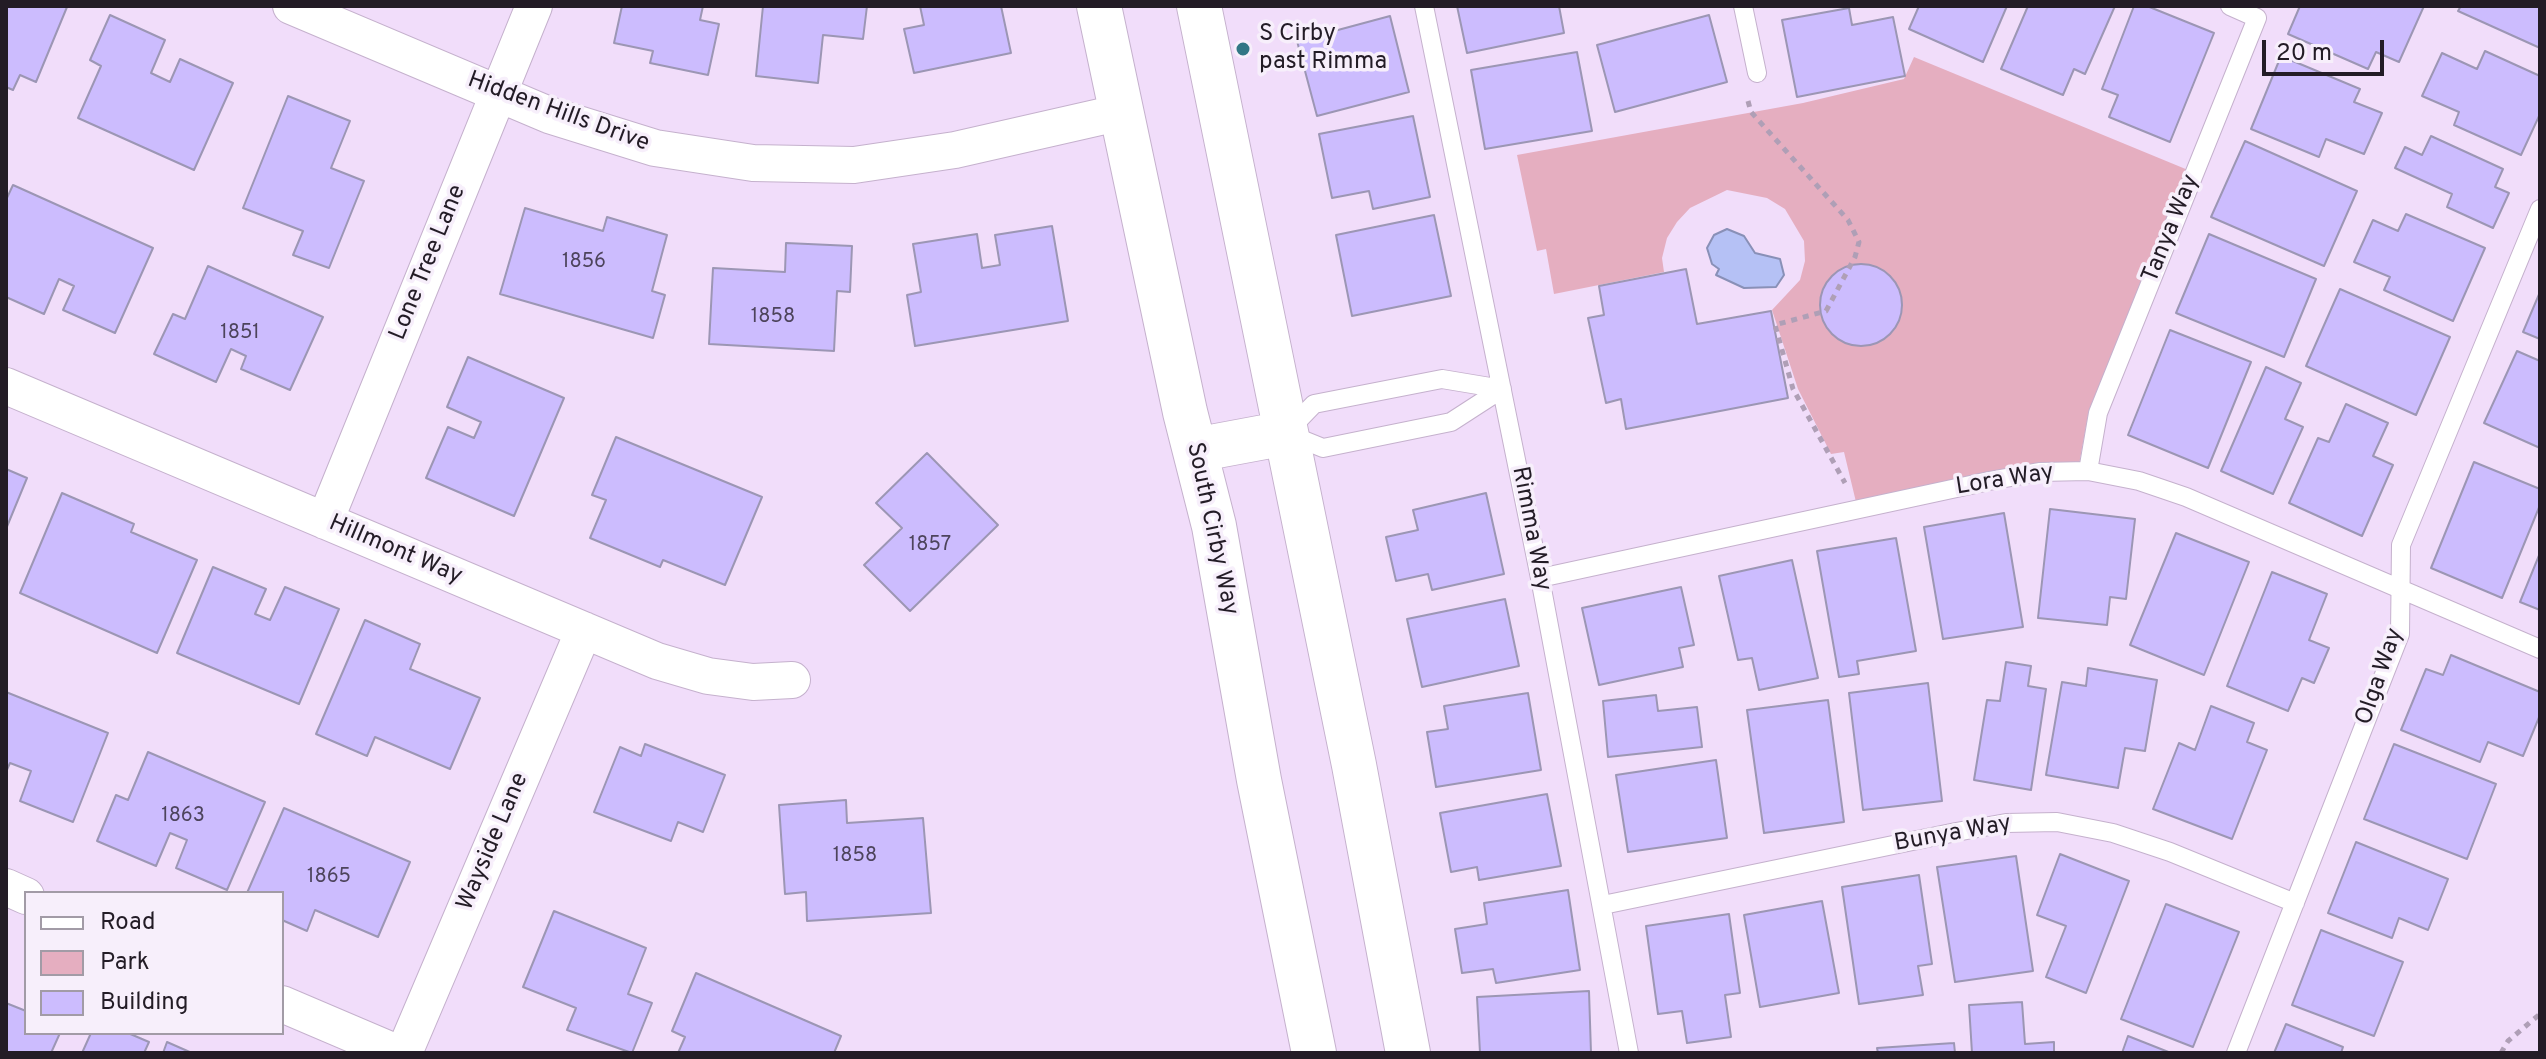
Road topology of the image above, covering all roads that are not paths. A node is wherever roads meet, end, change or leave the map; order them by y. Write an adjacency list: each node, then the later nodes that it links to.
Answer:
1 (291, 6): 9 (street, Hidden Hills Drive)
2 (534, 6): 9 (street, Lone Tree Lane)
3 (1099, 6): 10 (main road, South Cirby Way)
4 (1199, 6): 14 (main road)
5 (1424, 6): 13 (lane, Rimma Way)
6 (1743, 6): 8 (lane)
7 (2230, 6): 16 (lane, Tanya Way)
8 (1757, 73)
9 (497, 94): 10 (street, Hidden Hills Drive); 17 (street, Lone Tree Lane)
10 (1122, 112): 15 (main road, South Cirby Way)
11 (2540, 209): 19 (lane, Olga Way)
12 (6, 386): 17 (street, Hillmont Way)
13 (1502, 389): 14 (lane); 14 (lane); 18 (lane, Rimma Way)
14 (1286, 433): 15 (main road); 29 (main road)
15 (1195, 450): 28 (main road, South Cirby Way)
16 (2088, 471): 18 (lane, Lora Way); 19 (lane, Lora Way)
17 (325, 521): 20 (street, Hillmont Way)
18 (1540, 578): 24 (lane, Rimma Way)
19 (2400, 589): 21 (lane, Lora Way); 23 (lane, Olga Way)
20 (584, 630): 22 (street, Hillmont Way); 27 (street, Wayside Lane)
21 (2540, 649)
22 (792, 680)
23 (2295, 903): 24 (lane, Bunya Way); 31 (lane, Olga Way)
24 (1603, 905): 30 (lane, Rimma Way)
25 (284, 1005): 26 (street)
26 (397, 1053)
27 (404, 1053)
28 (1314, 1053)
29 (1408, 1053)
30 (1629, 1053)
31 (2236, 1053)

